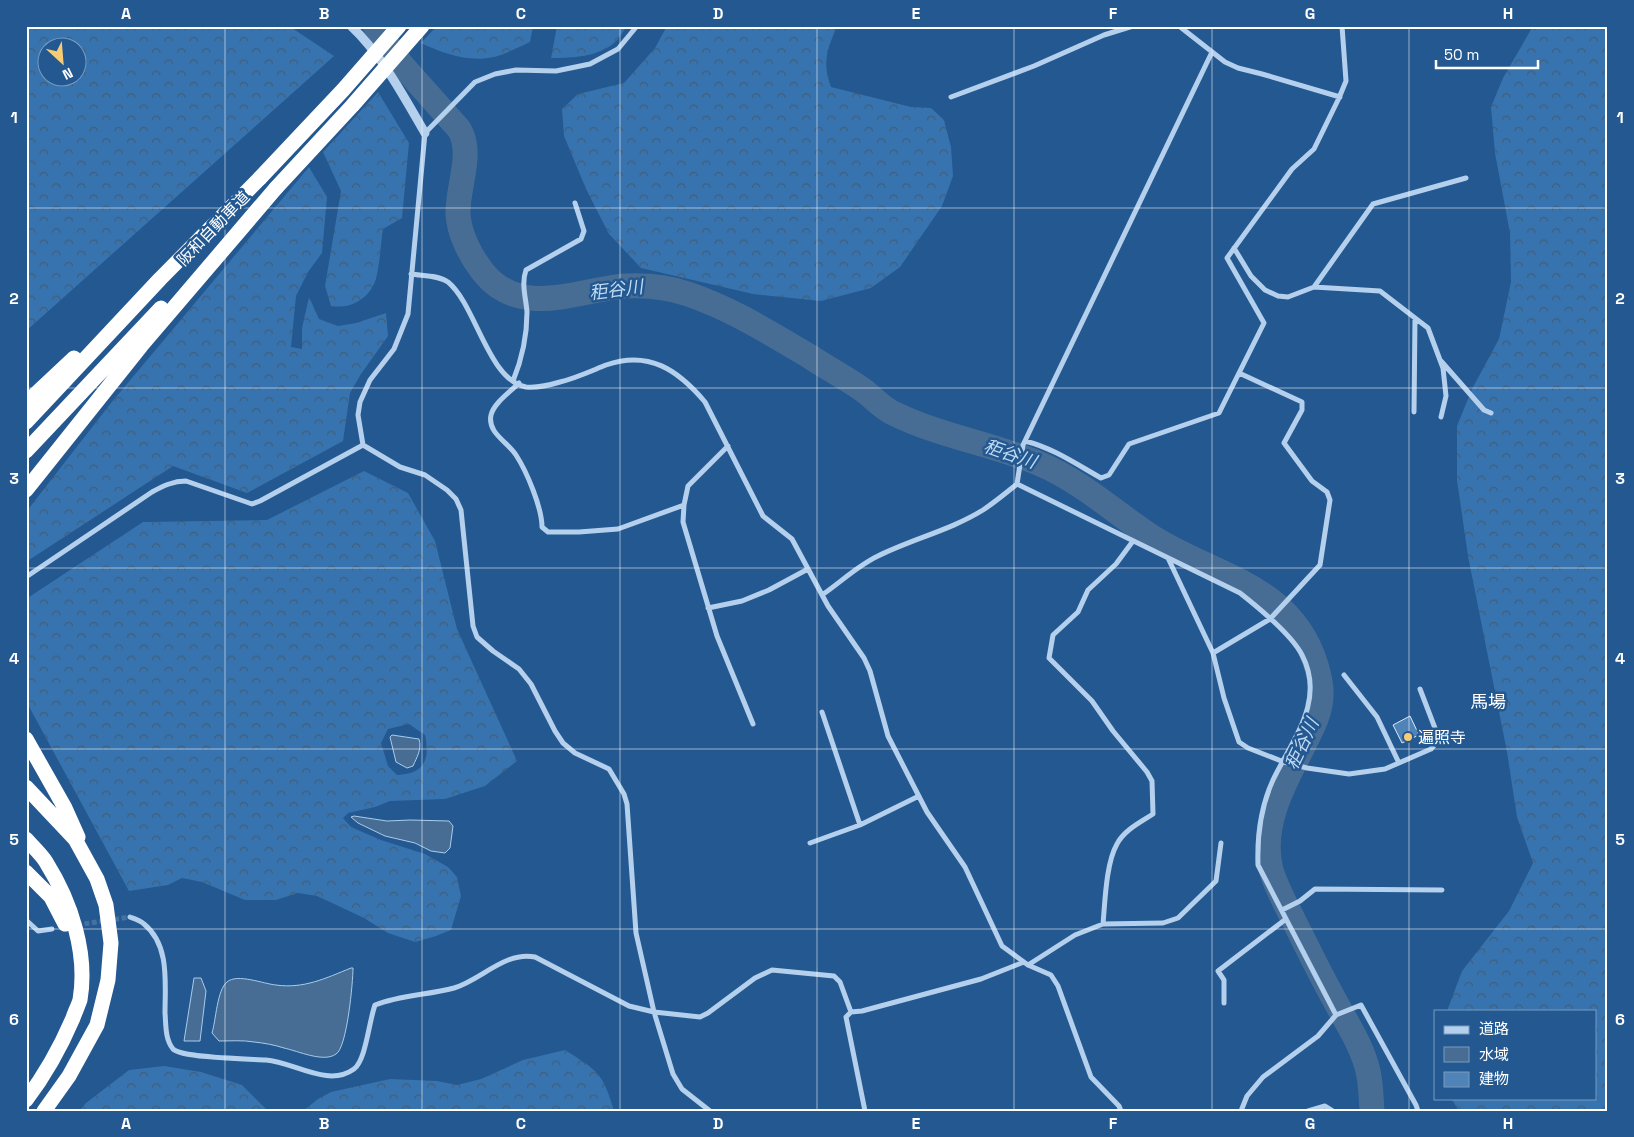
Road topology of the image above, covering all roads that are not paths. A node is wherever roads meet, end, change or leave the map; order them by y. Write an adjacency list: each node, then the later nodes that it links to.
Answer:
1 (351, 26): 11 (street)
2 (399, 26): 17 (highway, 阪和自動車道, bridge)
3 (422, 26): 13 (highway, 阪和自動車道, bridge)
4 (637, 26): 11 (street)
5 (1132, 26): 9 (street)
6 (1180, 26): 8 (street)
7 (1342, 26): 10 (street)
8 (1212, 52): 10 (street); 29 (street)
9 (950, 97)
10 (1340, 97): 15 (street)
11 (425, 133): 16 (street)
12 (1466, 178): 18 (street)
13 (276, 188): 32 (highway, 阪和自動車道); 34 (highway)
14 (575, 203): 22 (street)
15 (1234, 248): 18 (street); 21 (street)
16 (411, 274): 22 (street); 30 (street)
17 (160, 279): 24 (highway); 28 (highway, 阪和自動車道)
18 (1314, 287): 19 (street)
19 (1415, 318): 20 (street); 25 (street)
20 (1440, 359): 26 (street); 27 (street)
21 (1239, 373): 29 (street); 42 (street)
22 (513, 381): 23 (street)
23 (519, 383): 31 (street); 35 (street)
24 (26, 403)
25 (1414, 412)
26 (1491, 413)
27 (1441, 417)
28 (26, 422)
29 (1024, 443): 33 (street)
30 (363, 445): 39 (street); 69 (street)
31 (728, 446): 35 (street); 38 (street)
32 (26, 451)
33 (1017, 484): 36 (street); 40 (street)
34 (26, 490)
35 (684, 505): 41 (street)
36 (1133, 541): 37 (street); 64 (street)
37 (1168, 558): 42 (street); 43 (street)
38 (808, 570): 40 (street); 41 (street)
39 (26, 577)
40 (822, 595): 52 (street)
41 (708, 608): 47 (street)
42 (1270, 619): 43 (street); 49 (street)
43 (1213, 653): 49 (street)
44 (1344, 675): 50 (street)
45 (1420, 690): 50 (street)
46 (822, 712): 53 (street)
47 (753, 724)
48 (26, 739): 58 (highway)
49 (1285, 762): 50 (street); 60 (street)
50 (1399, 763)
51 (26, 787): 58 (highway)
52 (919, 796): 53 (street); 66 (street)
53 (860, 825): 55 (street)
54 (26, 840): 67 (highway)
55 (810, 842)
56 (1222, 843): 64 (street)
57 (26, 872): 67 (highway)
58 (97, 879): 73 (highway)
59 (1442, 890): 60 (street)
60 (1282, 910): 62 (street)
61 (130, 917): 69 (street)
62 (1286, 918): 68 (street); 71 (street)
63 (26, 920): 65 (street)
64 (1103, 924): 66 (street)
65 (52, 929)
66 (1026, 964): 70 (street); 76 (street)
67 (80, 1001): 72 (highway)
68 (1224, 1003)
69 (654, 1012): 70 (street); 74 (street)
70 (851, 1012): 75 (street)
71 (1336, 1015): 77 (street); 80 (street)
72 (26, 1100)
73 (44, 1111)
74 (710, 1111)
75 (864, 1111)
76 (1121, 1111)
77 (1241, 1111)
78 (1308, 1111): 79 (street)
79 (1333, 1111)
80 (1418, 1111)

